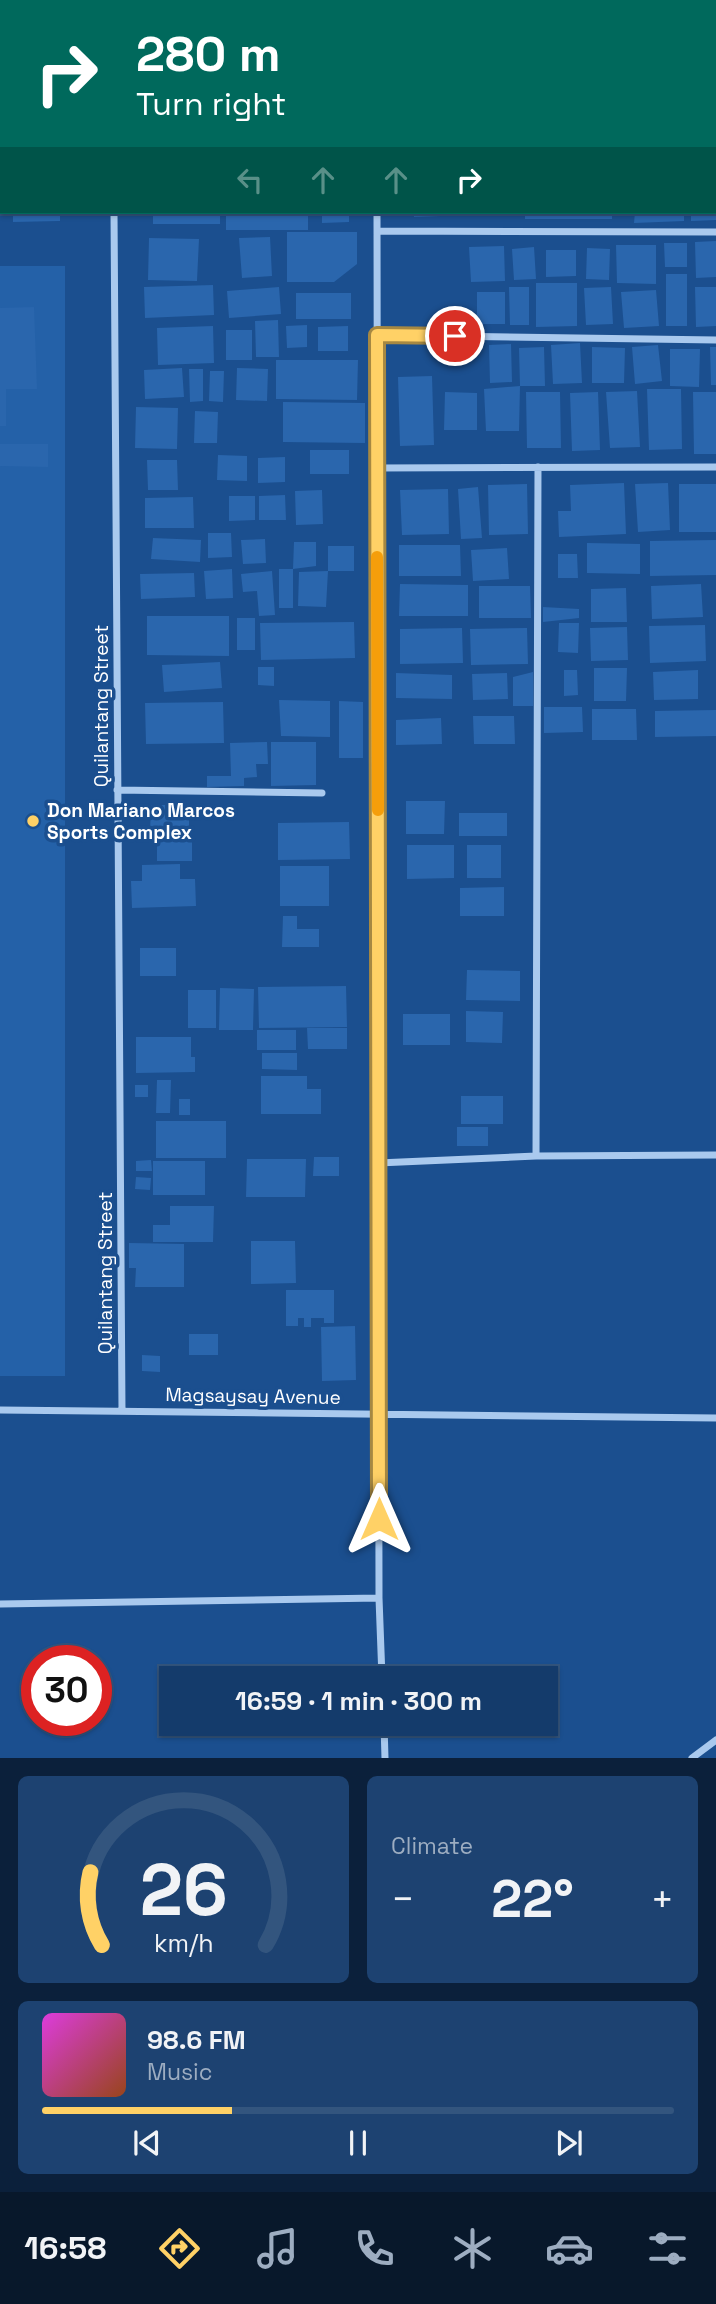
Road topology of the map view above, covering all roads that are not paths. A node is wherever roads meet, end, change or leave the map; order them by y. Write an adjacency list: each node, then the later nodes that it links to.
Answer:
1 (114, 214): 10 (street, Quilantang Street)
2 (377, 214): 3 (street)
3 (377, 232): 4 (street); 5 (street)
4 (716, 232)
5 (377, 335): 6 (street); 9 (street)
6 (716, 340)
7 (538, 467): 8 (street); 9 (street); 13 (street)
8 (716, 467)
9 (377, 468): 14 (street)
10 (117, 790): 11 (street); 16 (street, Quilantang Street)
11 (322, 793)
12 (716, 1155): 13 (street)
13 (536, 1156): 14 (street)
14 (379, 1163): 17 (street)
15 (0, 1410): 16 (street, Magsaysay Avenue)
16 (122, 1410): 17 (street, Magsaysay Avenue)
17 (379, 1414): 18 (street, Magsaysay Avenue); 19 (street)
18 (716, 1418)
19 (379, 1598): 20 (street); 21 (street)
20 (0, 1604)
21 (382, 1666)
22 (384, 1736): 24 (street)
23 (716, 1740): 25 (street)
24 (385, 1758)
25 (692, 1758)

